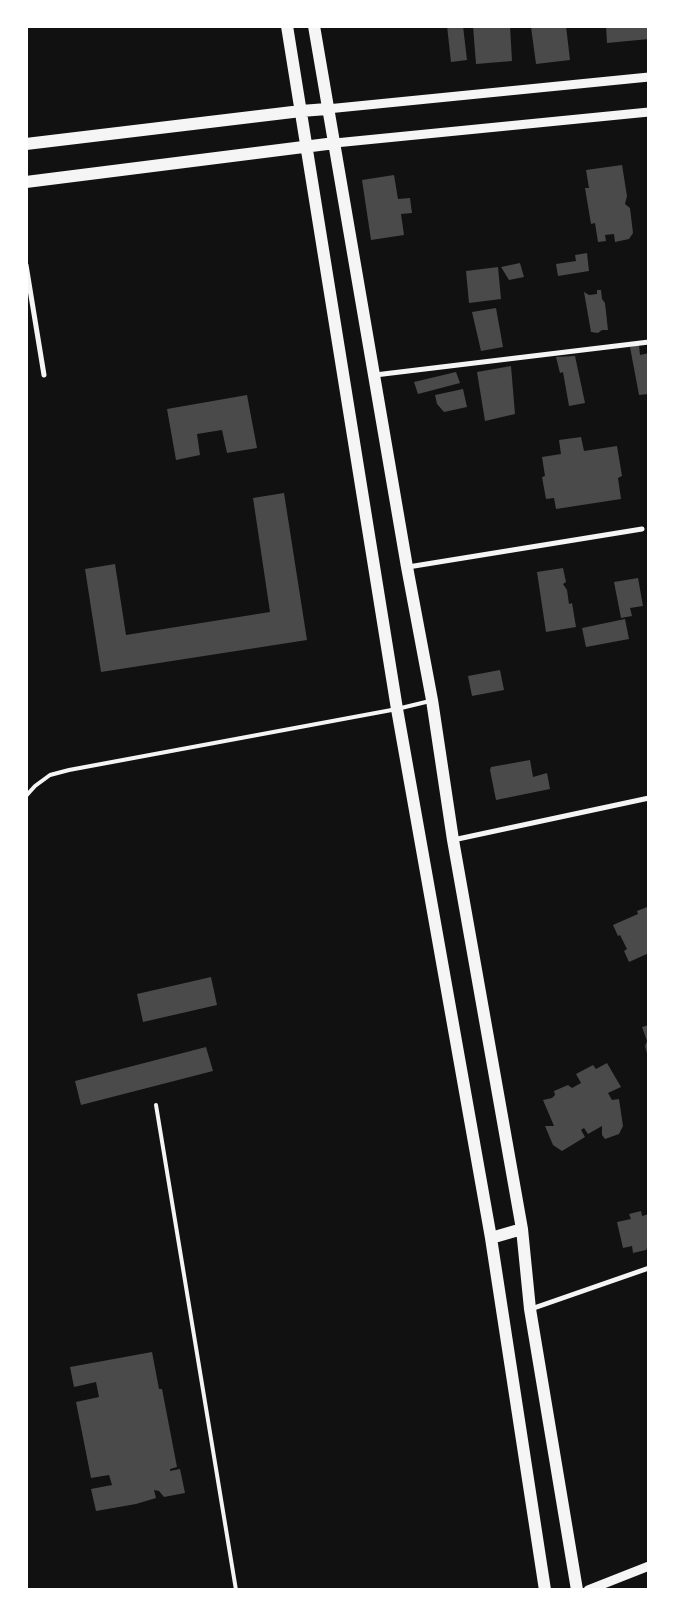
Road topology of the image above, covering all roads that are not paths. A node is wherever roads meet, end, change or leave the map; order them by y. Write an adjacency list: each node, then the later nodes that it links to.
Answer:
1 (287, 26): 5 (main road)
2 (314, 26): 4 (main road)
3 (649, 77): 4 (street)
4 (327, 110): 5 (main road); 7 (main road)
5 (301, 111): 8 (main road); 9 (main road)
6 (649, 112): 7 (street)
7 (335, 143): 9 (main road); 14 (main road)
8 (26, 144)
9 (308, 147): 10 (main road); 18 (main road)
10 (26, 182)
11 (26, 265): 13 (street)
12 (649, 342): 14 (street)
13 (44, 375)
14 (374, 375): 16 (main road)
15 (642, 529): 16 (street)
16 (407, 567): 17 (main road)
17 (432, 700): 18 (lane); 21 (main road)
18 (397, 709): 19 (lane); 24 (main road)
19 (26, 796)
20 (649, 798): 21 (street)
21 (453, 840): 23 (main road)
22 (156, 1105): 28 (lane)
23 (522, 1228): 24 (main road); 26 (main road)
24 (491, 1238): 29 (main road)
25 (649, 1268): 26 (street)
26 (530, 1309): 30 (main road)
27 (649, 1566): 31 (street)
28 (236, 1590)
29 (545, 1590)
30 (577, 1590)
31 (588, 1590)

